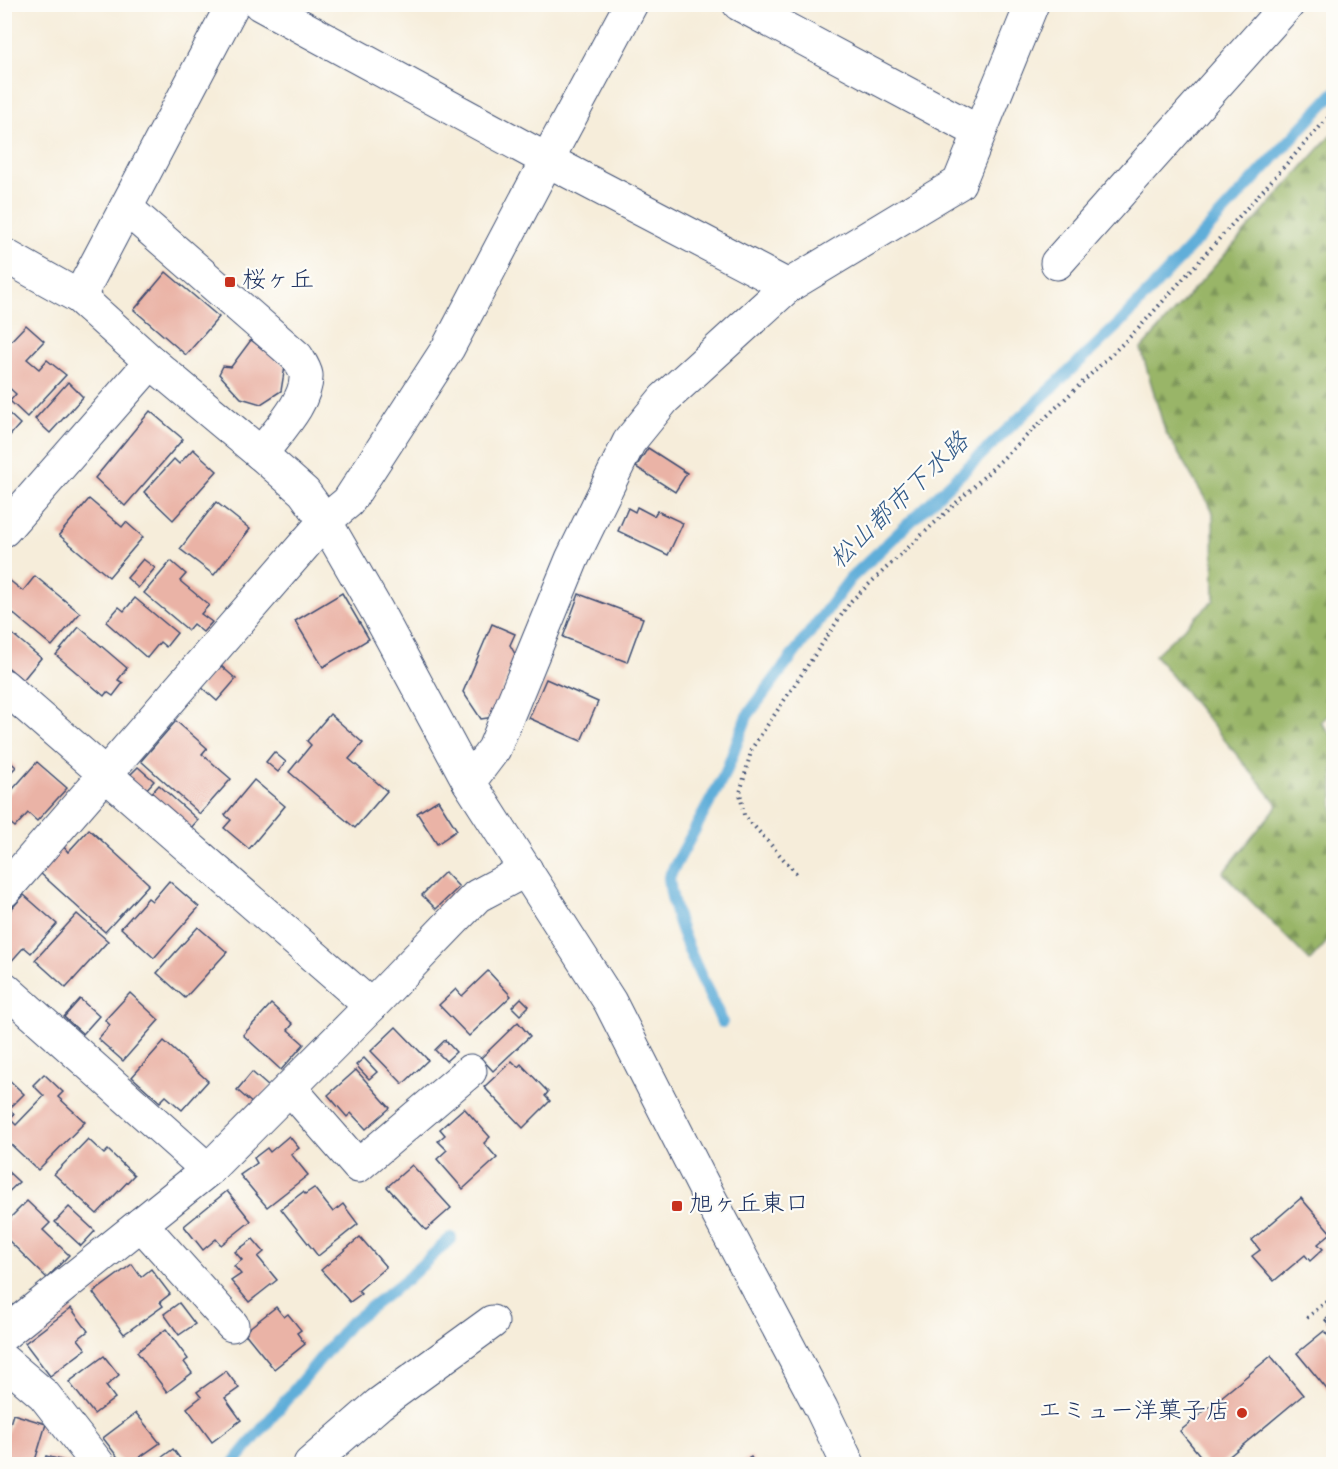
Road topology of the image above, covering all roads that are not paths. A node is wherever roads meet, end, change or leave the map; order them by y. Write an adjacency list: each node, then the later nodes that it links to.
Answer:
1 (233, 4): 9 (street)
2 (260, 4): 8 (street)
3 (632, 4): 8 (street)
4 (739, 4): 7 (street)
5 (1032, 4): 7 (street)
6 (1288, 4): 11 (street)
7 (980, 132): 12 (street)
8 (547, 160): 12 (street); 16 (street)
9 (126, 208): 13 (street); 15 (street)
10 (4, 255): 13 (street)
11 (1057, 263)
12 (788, 286): 20 (street)
13 (79, 297): 14 (street)
14 (151, 362): 15 (street); 17 (street)
15 (261, 453): 16 (street)
16 (326, 521): 19 (street); 20 (street)
17 (4, 530)
18 (4, 686): 19 (street)
19 (106, 776): 22 (street); 24 (street)
20 (468, 782): 21 (street)
21 (526, 870): 24 (street); 35 (street)
22 (4, 891)
23 (4, 988): 27 (street)
24 (371, 1006): 26 (street)
25 (470, 1071): 26 (street)
26 (290, 1088): 27 (street)
27 (208, 1170): 28 (street)
28 (141, 1224): 30 (street); 31 (street)
29 (492, 1322): 34 (street)
30 (232, 1325)
31 (4, 1334)
32 (4, 1361): 33 (street)
33 (97, 1464)
34 (310, 1464)
35 (848, 1464)

